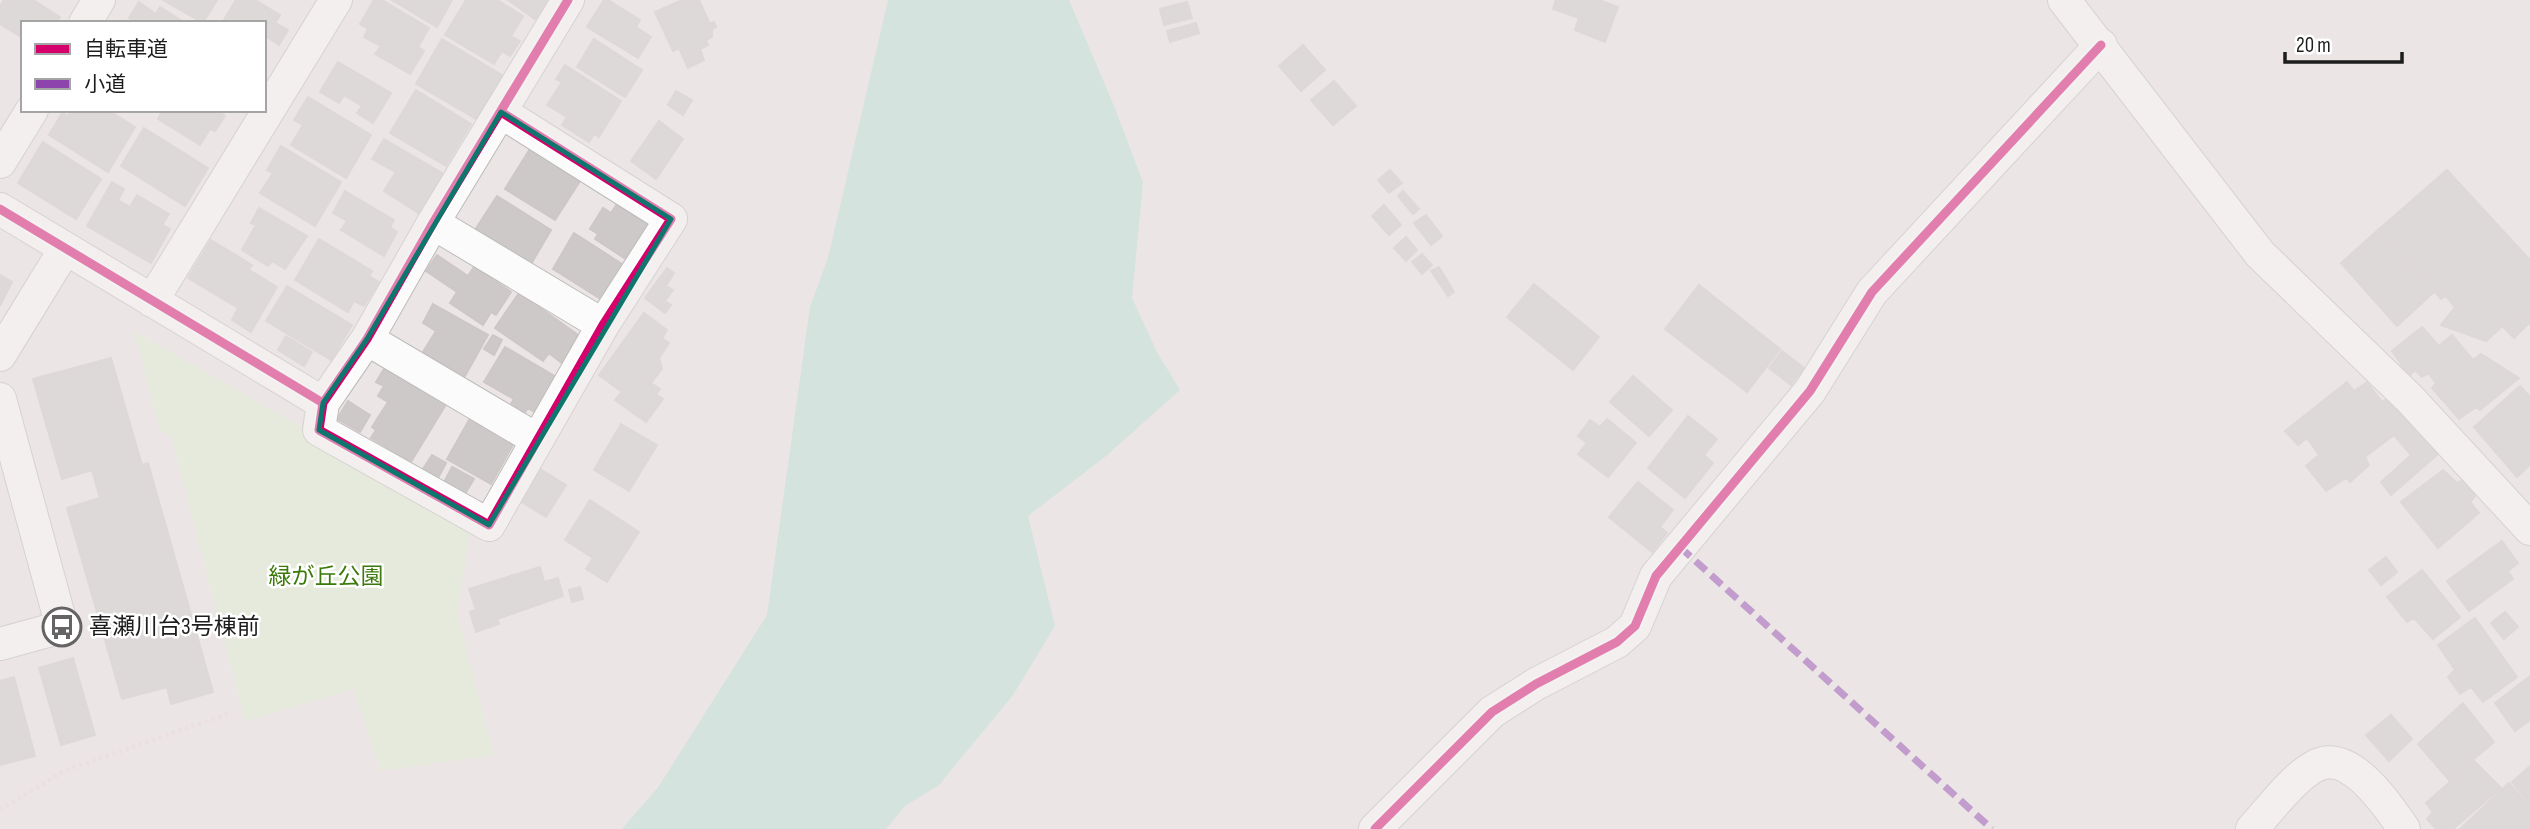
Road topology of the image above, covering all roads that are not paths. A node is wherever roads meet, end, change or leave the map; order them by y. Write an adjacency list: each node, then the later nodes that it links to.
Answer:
1 (99, 0): 5 (street)
2 (336, 0): 13 (street)
3 (568, 0): 8 (street)
4 (2064, 0): 6 (street)
5 (86, 21)
6 (2101, 45): 20 (street); 22 (street)
7 (31, 112): 9 (street)
8 (501, 112): 11 (street); 14 (street)
9 (0, 162)
10 (0, 209): 12 (street)
11 (433, 223): 14 (street); 15 (street)
12 (65, 249): 13 (street); 16 (street)
13 (152, 301): 18 (street)
14 (603, 325): 19 (street)
15 (367, 339): 18 (street); 19 (street)
16 (0, 355)
17 (0, 399): 21 (street)
18 (323, 403): 19 (street)
19 (536, 439)
20 (2530, 529)
21 (0, 644)
22 (1375, 829)
23 (2252, 829): 24 (street)
24 (2404, 829)

